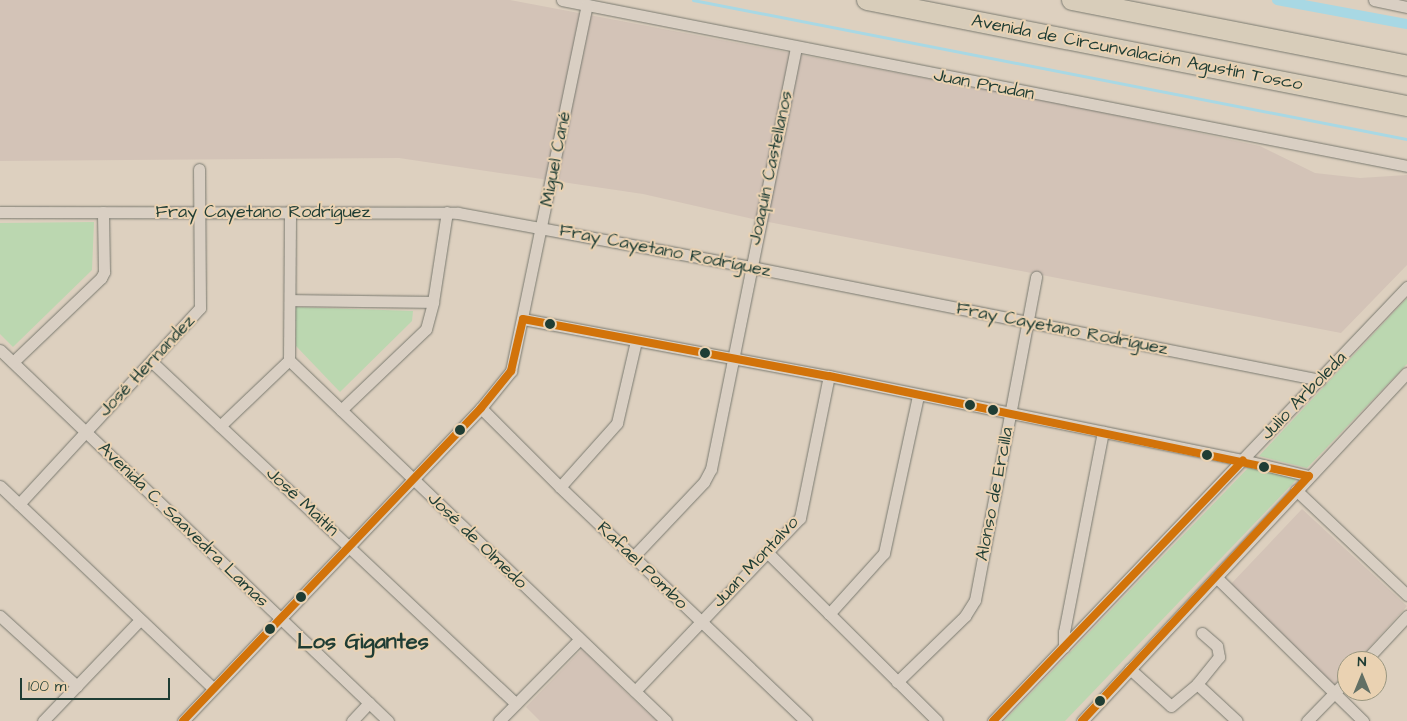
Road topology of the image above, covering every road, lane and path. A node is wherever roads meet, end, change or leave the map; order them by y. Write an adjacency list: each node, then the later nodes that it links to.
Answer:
1 (562, 0): 5 (street, Juan Prudan)
2 (867, 0): 9 (highway, Avenida de Circunvalación Agustín Tosco)
3 (1072, 0): 8 (highway)
4 (1374, 0): 6 (street)
5 (587, 5): 7 (street, Juan Prudan); 17 (street, Miguel Cané)
6 (1407, 7)
7 (796, 46): 10 (street, Juan Prudan); 18 (street, Joaquín Castellanos)
8 (1407, 66)
9 (1407, 106)
10 (1407, 166)
11 (199, 169): 15 (street, José Hernandez)
12 (290, 211): 15 (street, Fray Cayetano Rodríguez); 16 (street, Fray Cayetano Rodríguez); 21 (street)
13 (0, 212): 14 (street, Fray Cayetano Rodríguez)
14 (104, 212): 15 (street, Fray Cayetano Rodríguez); 29 (street)
15 (200, 212): 30 (street, José Hernandez)
16 (447, 212): 17 (street, Fray Cayetano Rodríguez); 22 (street)
17 (542, 228): 18 (street, Fray Cayetano Rodríguez); 23 (street, Miguel Cané)
18 (751, 267): 24 (street, Fray Cayetano Rodríguez); 27 (street, Joaquín Castellanos)
19 (1036, 277): 24 (street, Alonso de Ercilla)
20 (1407, 287): 33 (street, Julio Arboleda)
21 (290, 300): 22 (street); 28 (street)
22 (434, 302): 36 (street)
23 (524, 319): 25 (street); 35 (street, Miguel Cané)
24 (1027, 322): 33 (street, Fray Cayetano Rodríguez); 37 (street, Alonso de Ercilla)
25 (636, 341): 27 (street); 45 (street)
26 (0, 350): 29 (street, Avenida C. Saavedra Lamas)
27 (733, 358): 32 (street); 50 (street, Joaquín Castellanos)
28 (288, 360): 36 (street, José de Olmedo); 38 (street)
29 (13, 362): 39 (street, Avenida C. Saavedra Lamas)
30 (152, 362): 38 (street, José Maitín); 39 (street, José Hernandez)
31 (1407, 374): 42 (street)
32 (829, 376): 34 (street); 49 (street, Juan Montalvo)
33 (1320, 380): 41 (street, Julio Arboleda)
34 (918, 396): 37 (street); 53 (street)
35 (481, 408): 43 (street, Miguel Cané); 45 (street, Rafael Pombo)
36 (341, 410): 43 (street, José de Olmedo)
37 (1010, 413): 40 (street); 64 (street, Alonso de Ercilla)
38 (220, 426): 48 (street, José Maitín)
39 (85, 432): 47 (street, José Hernandez); 56 (street, Avenida C. Saavedra Lamas)
40 (1103, 432): 41 (street); 61 (street)
41 (1243, 460): 42 (street); 61 (street, Julio Arboleda)
42 (1309, 476): 46 (street)
43 (413, 479): 48 (street, Miguel Cané); 60 (street, José de Olmedo)
44 (0, 486): 47 (street)
45 (560, 487): 50 (street, Rafael Pombo)
46 (1296, 490): 51 (street); 52 (street)
47 (19, 504): 57 (street)
48 (350, 547): 56 (street, Miguel Cané); 72 (street, José Maitín)
49 (768, 553): 53 (street); 58 (street, Juan Montalvo)
50 (633, 557): 58 (street, Rafael Pombo)
51 (1216, 577): 63 (street); 70 (street)
52 (1407, 595)
53 (829, 614): 64 (street)
54 (0, 616): 66 (street)
55 (1407, 616): 62 (street)
56 (280, 618): 67 (street, Miguel Cané); 71 (street, Avenida C. Saavedra Lamas)
57 (140, 620): 66 (street); 67 (street)
58 (700, 622): 68 (street, Juan Montalvo); 79 (street, Rafael Pombo)
59 (1202, 633): 65 (street)
60 (580, 639): 68 (street, José de Olmedo); 72 (street)
61 (1064, 647): 81 (street, Julio Arboleda)
62 (1374, 651)
63 (1130, 669): 65 (street); 82 (street)
64 (897, 682): 80 (street)
65 (1197, 684): 83 (street)
66 (77, 686): 73 (street)
67 (213, 688): 74 (street, Miguel Cané)
68 (635, 691): 78 (street, José de Olmedo)
69 (1337, 691): 70 (street)
70 (1334, 694): 84 (street); 85 (street)
71 (369, 703): 75 (street); 76 (street, Avenida C. Saavedra Lamas)
72 (516, 704): 77 (street)
73 (43, 721)
74 (182, 721)
75 (352, 721)
76 (388, 721)
77 (499, 721)
78 (666, 721)
79 (806, 721)
80 (937, 721)
81 (993, 721)
82 (1082, 721)
83 (1237, 721)
84 (1307, 721)
85 (1363, 721)

